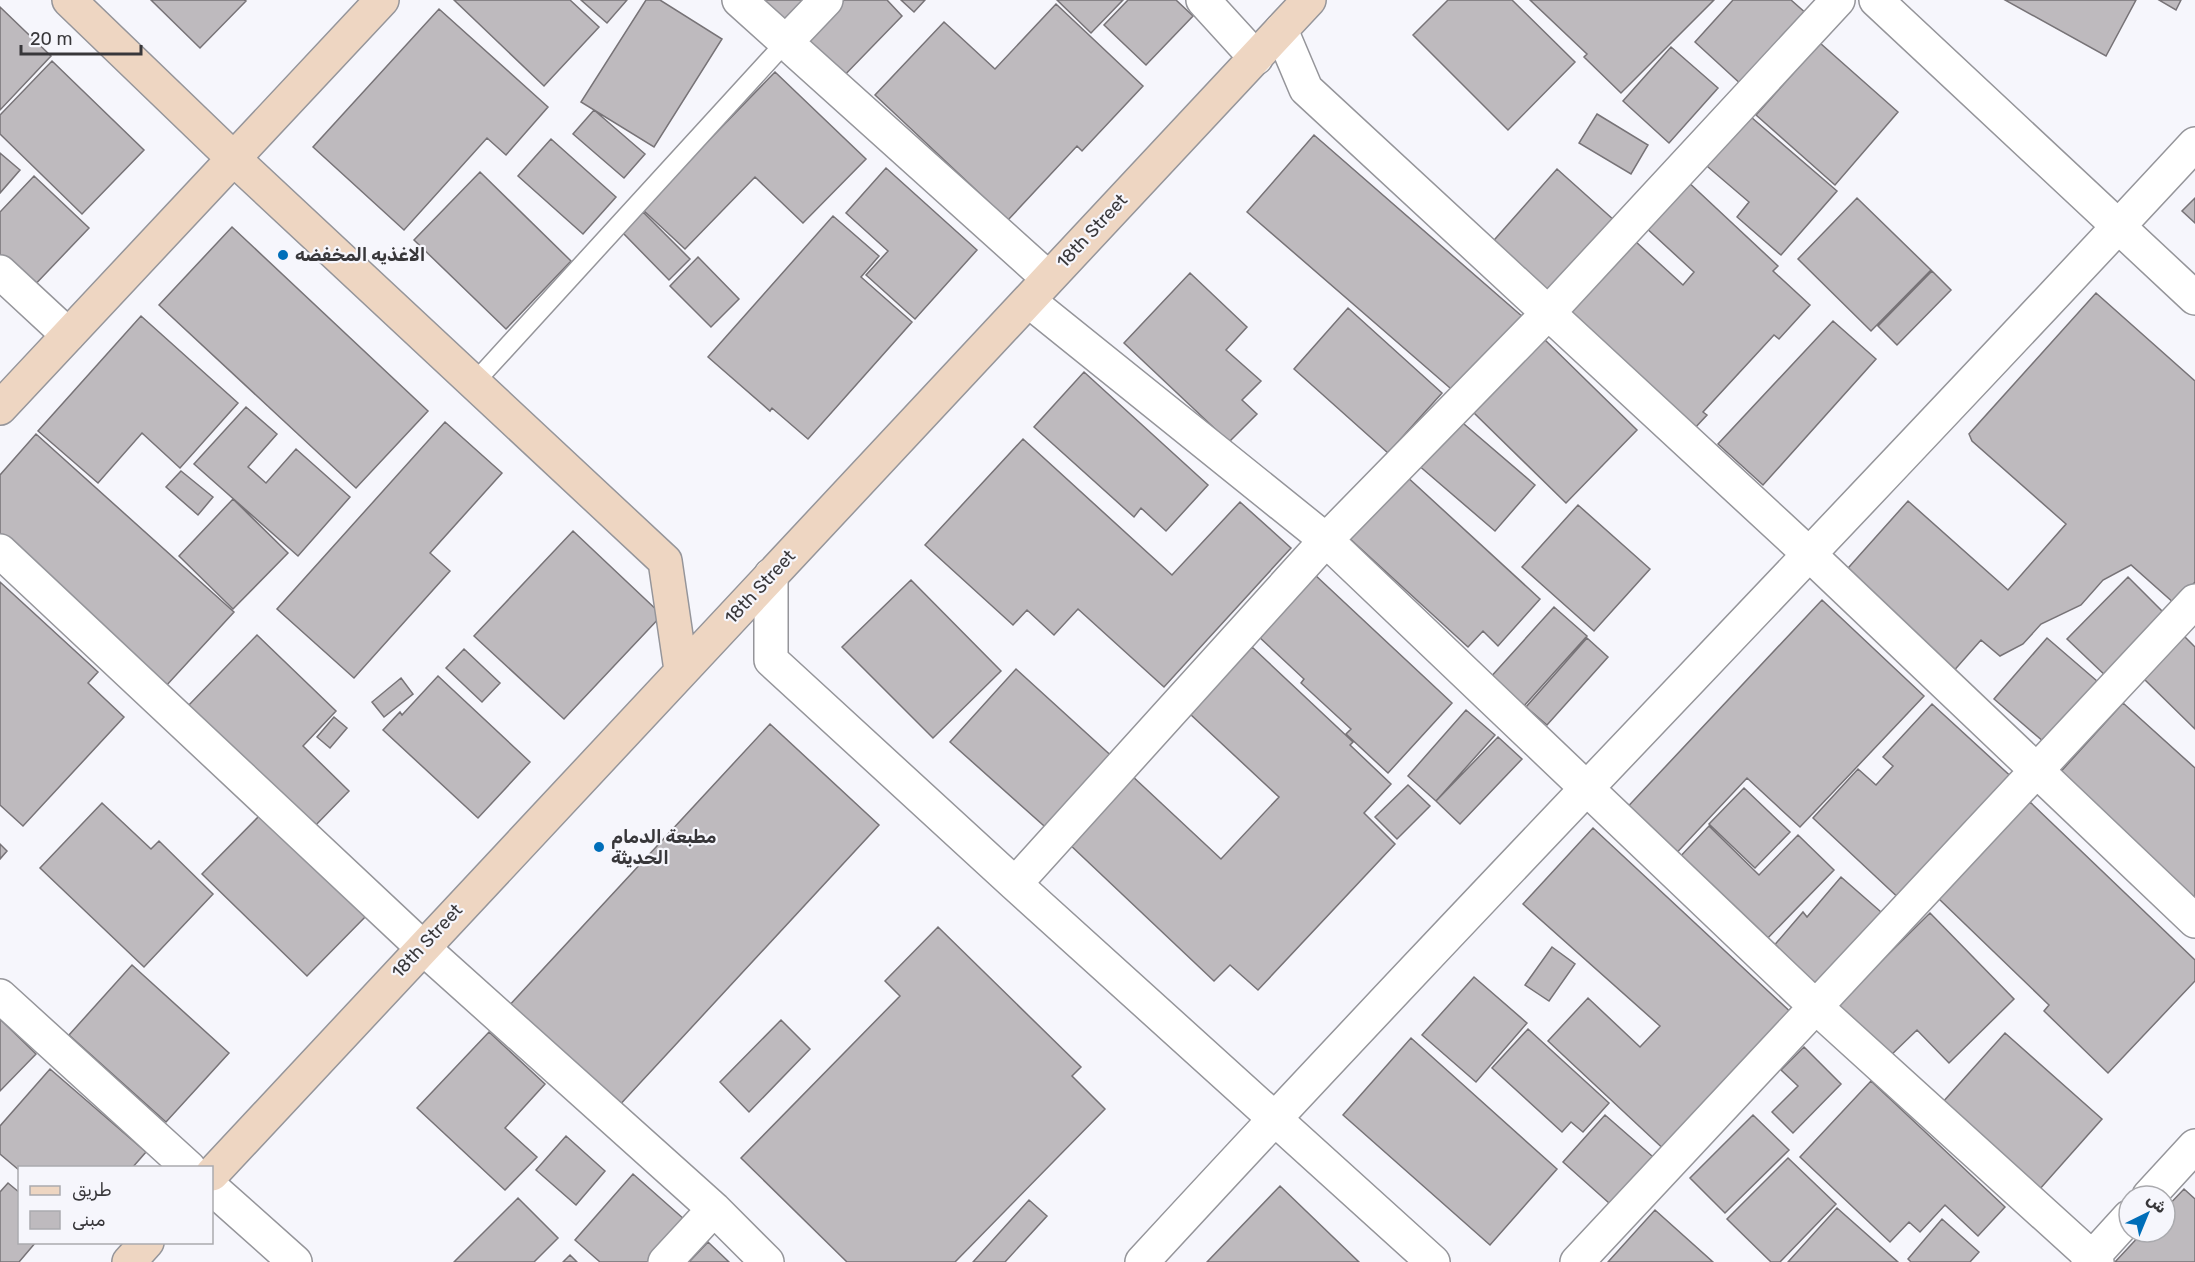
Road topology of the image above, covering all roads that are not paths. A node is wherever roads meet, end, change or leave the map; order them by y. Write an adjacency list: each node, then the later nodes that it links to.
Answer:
1 (69, 0): 13 (street)
2 (382, 0): 13 (street)
3 (739, 0): 10 (street)
4 (826, 0): 10 (street)
5 (1203, 0): 11 (street)
6 (1309, 0): 9 (street, 18th Street)
7 (1838, 0): 18 (street)
8 (1875, 0): 14 (street)
9 (1281, 30): 11 (street, 18th Street); 18 (street)
10 (784, 44): 16 (street); 20 (lane)
11 (1256, 58): 16 (street, 18th Street)
12 (2195, 144): 14 (street)
13 (233, 158): 19 (street); 20 (street)
14 (2119, 226): 17 (street); 24 (street)
15 (0, 272): 19 (street)
16 (1038, 289): 22 (street); 25 (street, 18th Street)
17 (2195, 298)
18 (1549, 312): 22 (street); 24 (street)
19 (68, 335): 21 (street)
20 (474, 383): 27 (street)
21 (0, 408)
22 (1326, 540): 29 (street); 30 (street)
23 (0, 551): 32 (street)
24 (1810, 555): 28 (street); 29 (street)
25 (771, 575): 27 (street, 18th Street); 30 (street)
26 (2195, 601): 28 (street)
27 (681, 670): 32 (street, 18th Street)
28 (2037, 771): 31 (street); 34 (street)
29 (1586, 790): 34 (street); 35 (street)
30 (1015, 885): 35 (street)
31 (2195, 921)
32 (422, 947): 38 (street, 18th Street); 41 (street)
33 (0, 996): 37 (street)
34 (1817, 1008): 44 (street); 51 (street)
35 (1275, 1118): 49 (street); 50 (street)
36 (2195, 1146): 39 (street)
37 (188, 1166)
38 (213, 1173)
39 (2160, 1184)
40 (213, 1189): 46 (street)
41 (714, 1209): 47 (street); 48 (street)
42 (2117, 1231): 44 (street)
43 (145, 1244): 45 (street)
44 (2093, 1260)
45 (129, 1262)
46 (295, 1262)
47 (665, 1262)
48 (767, 1262)
49 (1142, 1262)
50 (1433, 1262)
51 (1577, 1262)

